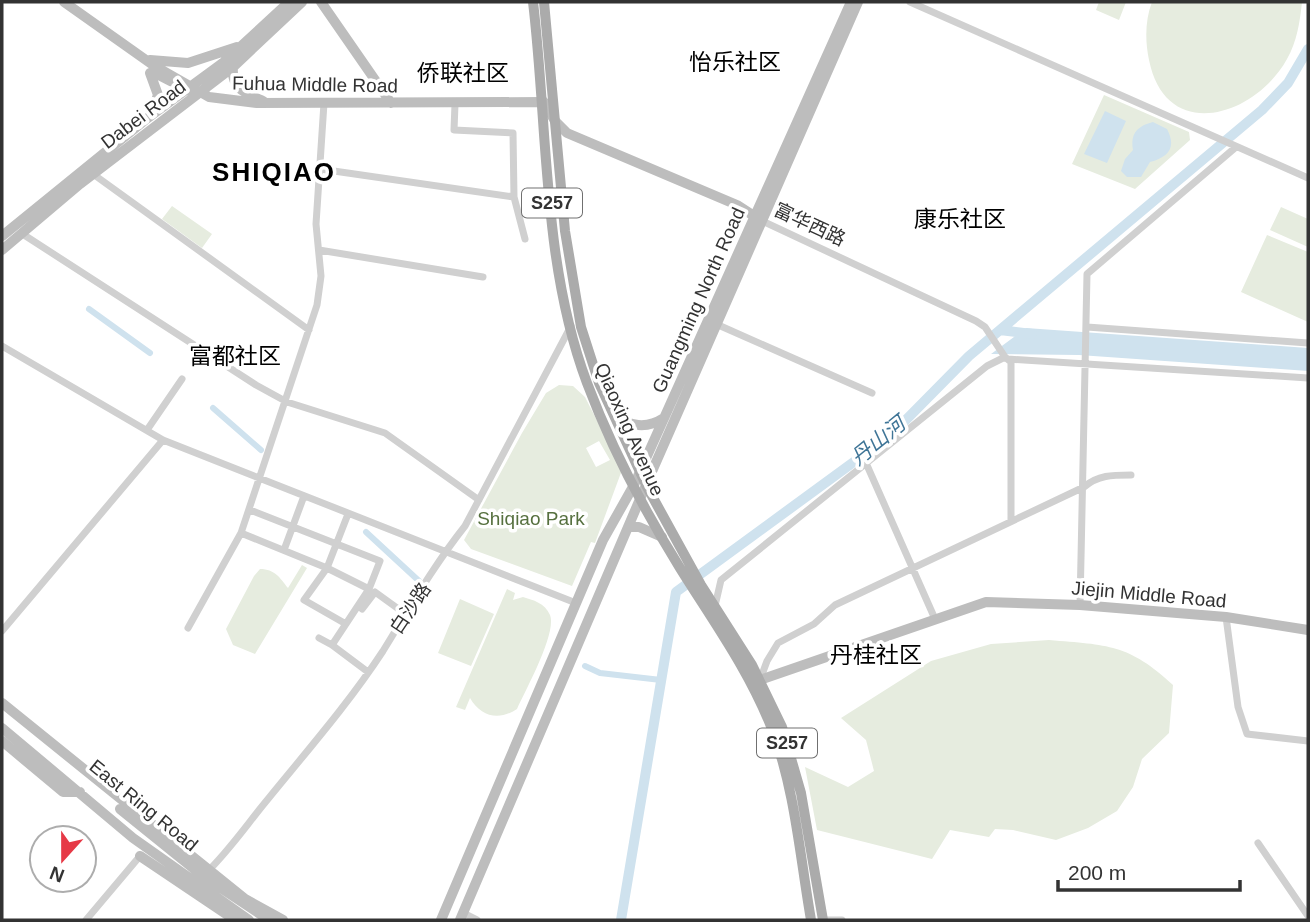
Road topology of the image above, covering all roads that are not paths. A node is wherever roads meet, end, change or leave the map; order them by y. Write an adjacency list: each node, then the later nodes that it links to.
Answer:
1 (55, 2): 14 (main road)
2 (64, 2): 12 (main road)
3 (289, 2): 11 (main road, Dabei Road)
4 (302, 2): 13 (main road, Dabei Road)
5 (321, 2): 19 (main road)
6 (533, 2): 16 (main road, Qiaoxing Avenue / S257)
7 (544, 2): 22 (main road, Qiaoxing Avenue / S257)
8 (851, 2): 28 (main road, Guangming North Road)
9 (858, 2): 28 (main road, Guangming North Road)
10 (910, 2): 23 (street)
11 (247, 42): 12 (main road); 15 (main road, Dabei Road)
12 (143, 58): 15 (main road)
13 (233, 67): 15 (main road, Dabei Road); 17 (main road)
14 (148, 70): 15 (main road); 21 (main road)
15 (193, 90): 17 (main road, Fuhua Middle Road); 21 (main road, Dabei Road); 25 (main road, Dabei Road)
16 (544, 102): 20 (main road, Fuhua Middle Road); 22 (main road); 38 (main road, Qiaoxing Avenue / S257)
17 (266, 103): 18 (main road, Fuhua Middle Road)
18 (324, 103): 19 (main road, Fuhua Middle Road); 24 (street)
19 (391, 103): 20 (main road, Fuhua Middle Road)
20 (455, 104): 27 (street)
21 (149, 117): 30 (main road, Dabei Road)
22 (555, 121): 28 (main road, 富华西路); 35 (main road, Qiaoxing Avenue / S257)
23 (1233, 146): 26 (street); 37 (street)
24 (320, 169): 27 (street); 33 (street)
25 (93, 174): 29 (main road, Dabei Road); 39 (street)
26 (1308, 178)
27 (514, 197): 31 (street)
28 (758, 218): 36 (main road, Guangming North Road); 42 (street, 富华西路); 49 (main road, Guangming North Road)
29 (22, 233): 32 (main road, Dabei Road); 47 (street)
30 (2, 236)
31 (525, 239)
32 (2, 250)
33 (318, 250): 34 (street); 39 (street)
34 (483, 277)
35 (578, 314): 38 (street, 白沙路); 48 (main road, Qiaoxing Avenue / S257)
36 (716, 324): 46 (street); 56 (main road, Guangming North Road)
37 (1087, 327): 40 (street); 43 (street)
38 (569, 328): 56 (main road, Qiaoxing Avenue / S257); 60 (street, 白沙路)
39 (309, 330): 47 (street)
40 (1308, 342)
41 (2, 346): 50 (street)
42 (1006, 358): 43 (street); 52 (street); 63 (street)
43 (1086, 360): 44 (street); 57 (street)
44 (1308, 377)
45 (182, 379): 50 (street)
46 (872, 393)
47 (287, 402): 55 (street); 60 (street)
48 (612, 413): 49 (main road); 53 (main road, Qiaoxing Avenue / S257)
49 (665, 418): 53 (main road, Guangming North Road)
50 (147, 430): 51 (street)
51 (163, 440): 55 (street); 87 (street)
52 (866, 464): 73 (street); 79 (street)
53 (640, 472): 56 (main road, Qiaoxing Avenue / S257)
54 (1131, 475): 57 (street)
55 (261, 480): 58 (street); 61 (street)
56 (640, 485): 59 (main road, Qiaoxing Avenue / S257); 64 (main road, Guangming North Road); 74 (main road, Qiaoxing Avenue / S257)
57 (1084, 487): 63 (street); 78 (street)
58 (304, 496): 62 (street); 65 (street)
59 (641, 496): 66 (main road); 68 (main road, Qiaoxing Avenue / S257)
60 (479, 500): 71 (street, 白沙路)
61 (250, 510): 65 (street); 67 (street)
62 (348, 514): 69 (street); 71 (street)
63 (1011, 521): 73 (street)
64 (612, 525): 66 (main road); 77 (main road, Guangming North Road)
65 (293, 526): 69 (street); 70 (street)
66 (627, 529): 68 (main road); 106 (main road)
67 (242, 533): 70 (street); 85 (street)
68 (662, 537): 74 (main road, Qiaoxing Avenue / S257)
69 (337, 544): 72 (street); 76 (street)
70 (284, 550): 72 (street)
71 (444, 552): 77 (street); 81 (street, 白沙路)
72 (327, 568): 76 (street); 84 (street)
73 (912, 568): 83 (street); 91 (street)
74 (686, 569): 75 (main road, S257)
75 (697, 587): 79 (main road, S257); 114 (main road, S257)
76 (369, 589): 84 (street)
77 (576, 603): 112 (main road, Guangming North Road)
78 (1080, 605): 82 (main road, Jiejin Middle Road); 83 (main road, Jiejin Middle Road)
79 (715, 607): 91 (main road, S257)
80 (362, 609): 81 (street)
81 (404, 613): 90 (street, 白沙路)
82 (1226, 617): 86 (main road, Jiejin Middle Road); 96 (street)
83 (935, 619): 91 (main road)
84 (346, 624): 89 (street)
85 (188, 628)
86 (1308, 630)
87 (2, 631)
88 (319, 638): 89 (street)
89 (332, 645): 90 (street)
90 (368, 672): 104 (street, 白沙路)
91 (760, 680): 115 (main road, S257)
92 (2, 704): 99 (main road)
93 (2, 710): 98 (main road, East Ring Road)
94 (2, 728): 97 (main road, East Ring Road)
95 (2, 741): 97 (main road)
96 (1308, 741)
97 (80, 792): 100 (main road, East Ring Road)
98 (127, 814): 100 (main road); 101 (main road, East Ring Road)
99 (146, 821): 101 (main road); 104 (main road)
100 (117, 824): 103 (main road, East Ring Road)
101 (156, 839): 103 (main road); 104 (main road, East Ring Road)
102 (1258, 843): 105 (street)
103 (144, 852): 107 (street); 108 (main road, East Ring Road); 109 (main road, East Ring Road)
104 (206, 873): 110 (main road, East Ring Road); 111 (main road)
105 (1308, 916)
106 (461, 917): 113 (street)
107 (86, 920)
108 (235, 920)
109 (249, 920)
110 (269, 920)
111 (283, 920)
112 (441, 920)
113 (477, 920)
114 (811, 920)
115 (823, 920): 116 (street)
116 (842, 920)

